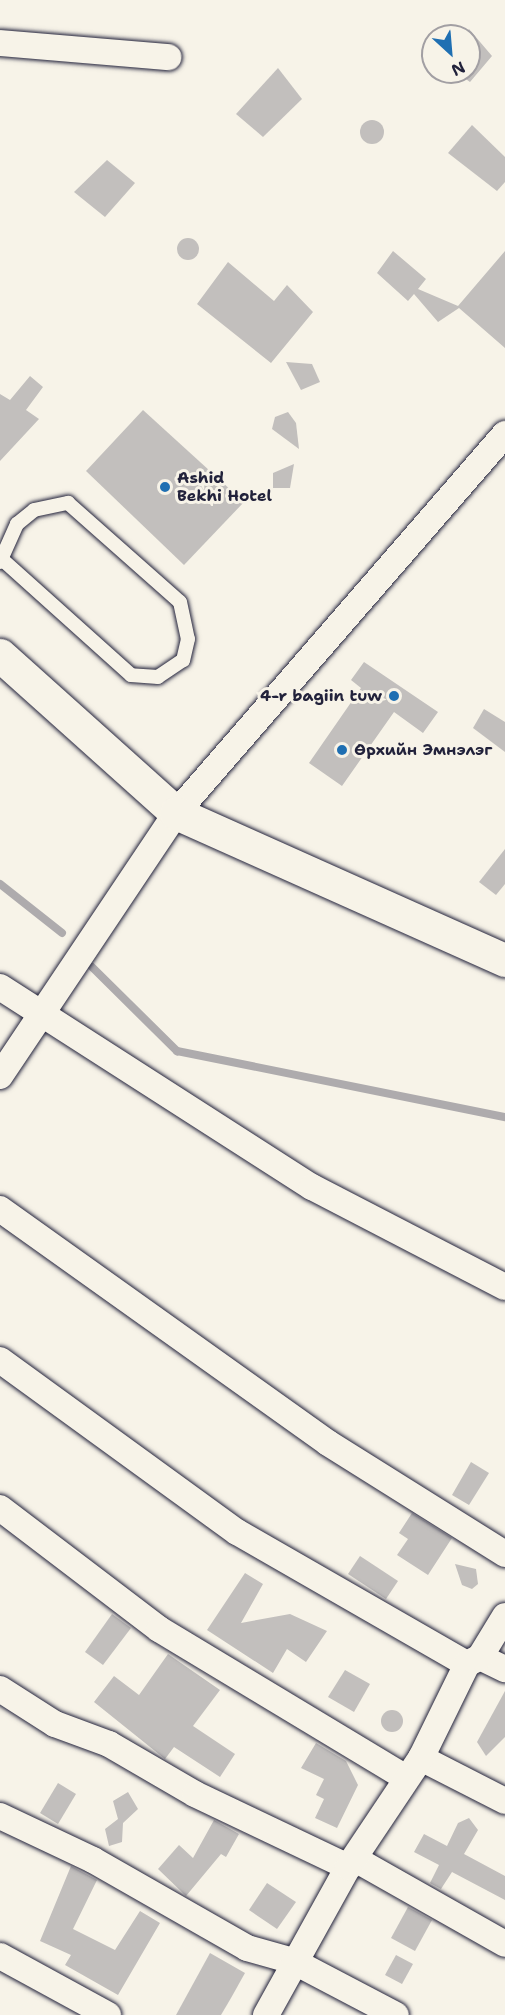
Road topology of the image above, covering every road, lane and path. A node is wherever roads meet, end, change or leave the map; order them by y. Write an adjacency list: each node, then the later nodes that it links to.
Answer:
1 (0, 43): 2 (street)
2 (168, 57)
3 (505, 434): 6 (street)
4 (2, 561): 4 (lane)
5 (0, 655): 6 (street)
6 (176, 813): 7 (street); 9 (street)
7 (505, 960)
8 (0, 987): 9 (street)
9 (43, 1018): 10 (street); 12 (street)
10 (0, 1076)
11 (0, 1209): 15 (street)
12 (505, 1287)
13 (0, 1360): 17 (street)
14 (0, 1508): 21 (street)
15 (505, 1554)
16 (505, 1616): 17 (street)
17 (474, 1661): 18 (street); 20 (street)
18 (505, 1669)
19 (0, 1689): 24 (street)
20 (421, 1758): 21 (street); 22 (street)
21 (404, 1777): 24 (street)
22 (505, 1801)
23 (0, 1816): 27 (street)
24 (351, 1863): 25 (street); 27 (street)
25 (505, 1944)
26 (0, 1956): 28 (street)
27 (293, 1961): 29 (street); 30 (street)
28 (108, 2015)
29 (267, 2015)
30 (396, 2015)

